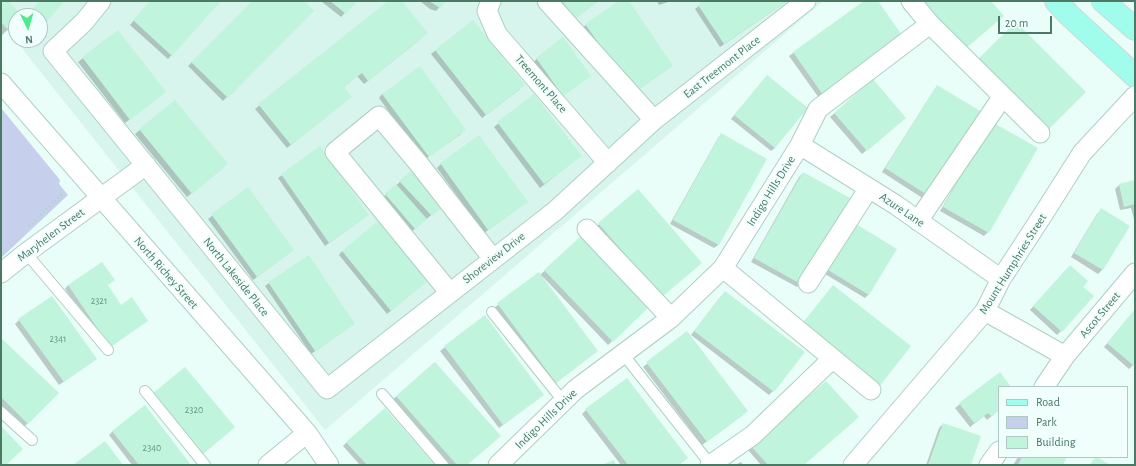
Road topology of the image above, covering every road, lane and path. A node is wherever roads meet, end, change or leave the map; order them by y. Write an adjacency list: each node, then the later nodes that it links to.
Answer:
1 (102, 1): 18 (street, North Lakeside Place)
2 (490, 1): 17 (street, Treemont Place)
3 (547, 1): 14 (street)
4 (806, 1): 14 (street, East Treemont Place)
5 (910, 1): 8 (street)
6 (1056, 1): 10 (main road)
7 (1103, 1): 9 (main road)
8 (930, 24): 12 (street); 16 (street, Indigo Hills Drive)
9 (1135, 29)
10 (1135, 76)
11 (1, 83): 21 (street, North Richey Street)
12 (1003, 96): 15 (street); 22 (street)
13 (1135, 96): 30 (street, Mount Humphries Street)
14 (654, 120): 17 (street, Shoreview Drive)
15 (1040, 133)
16 (800, 145): 19 (street, Azure Lane); 27 (street, Indigo Hills Drive)
17 (608, 162): 26 (street, Shoreview Drive)
18 (146, 165): 21 (street); 41 (street, North Lakeside Place)
19 (869, 188): 22 (street, Azure Lane); 31 (street)
20 (62, 194): 24 (path)
21 (101, 198): 25 (street, Maryhelen Street); 47 (street, North Richey Street)
22 (918, 220): 30 (street, Azure Lane)
23 (587, 229): 35 (street)
24 (23, 231)
25 (26, 253): 28 (street, Maryhelen Street); 36 (lane)
26 (494, 259): 32 (street, Shoreview Drive); 32 (street)
27 (723, 268): 35 (street, Indigo Hills Drive); 39 (street)
28 (1, 273)
29 (1135, 273): 38 (street, Ascot Street)
30 (1001, 279): 33 (street, Mount Humphries Street)
31 (808, 283)
32 (450, 293): 41 (street, Shoreview Drive)
33 (985, 311): 38 (street); 56 (street, Mount Humphries Street)
34 (492, 312): 45 (lane)
35 (671, 318): 37 (street, Indigo Hills Drive)
36 (108, 350)
37 (623, 354): 45 (street, Indigo Hills Drive); 55 (lane)
38 (1065, 356): 40 (street, Ascot Street)
39 (832, 359): 42 (street); 55 (street)
40 (1045, 386)
41 (327, 388)
42 (871, 390)
43 (145, 391): 50 (lane)
44 (382, 394): 53 (lane)
45 (563, 402): 54 (street, Indigo Hills Drive)
46 (1, 412): 48 (lane)
47 (307, 433): 51 (street); 52 (street, North Richey Street)
48 (32, 440)
49 (998, 452): 57 (street)
50 (205, 465)
51 (268, 465)
52 (329, 465)
53 (443, 465)
54 (498, 465)
55 (710, 465)
56 (853, 465)
57 (989, 465)

